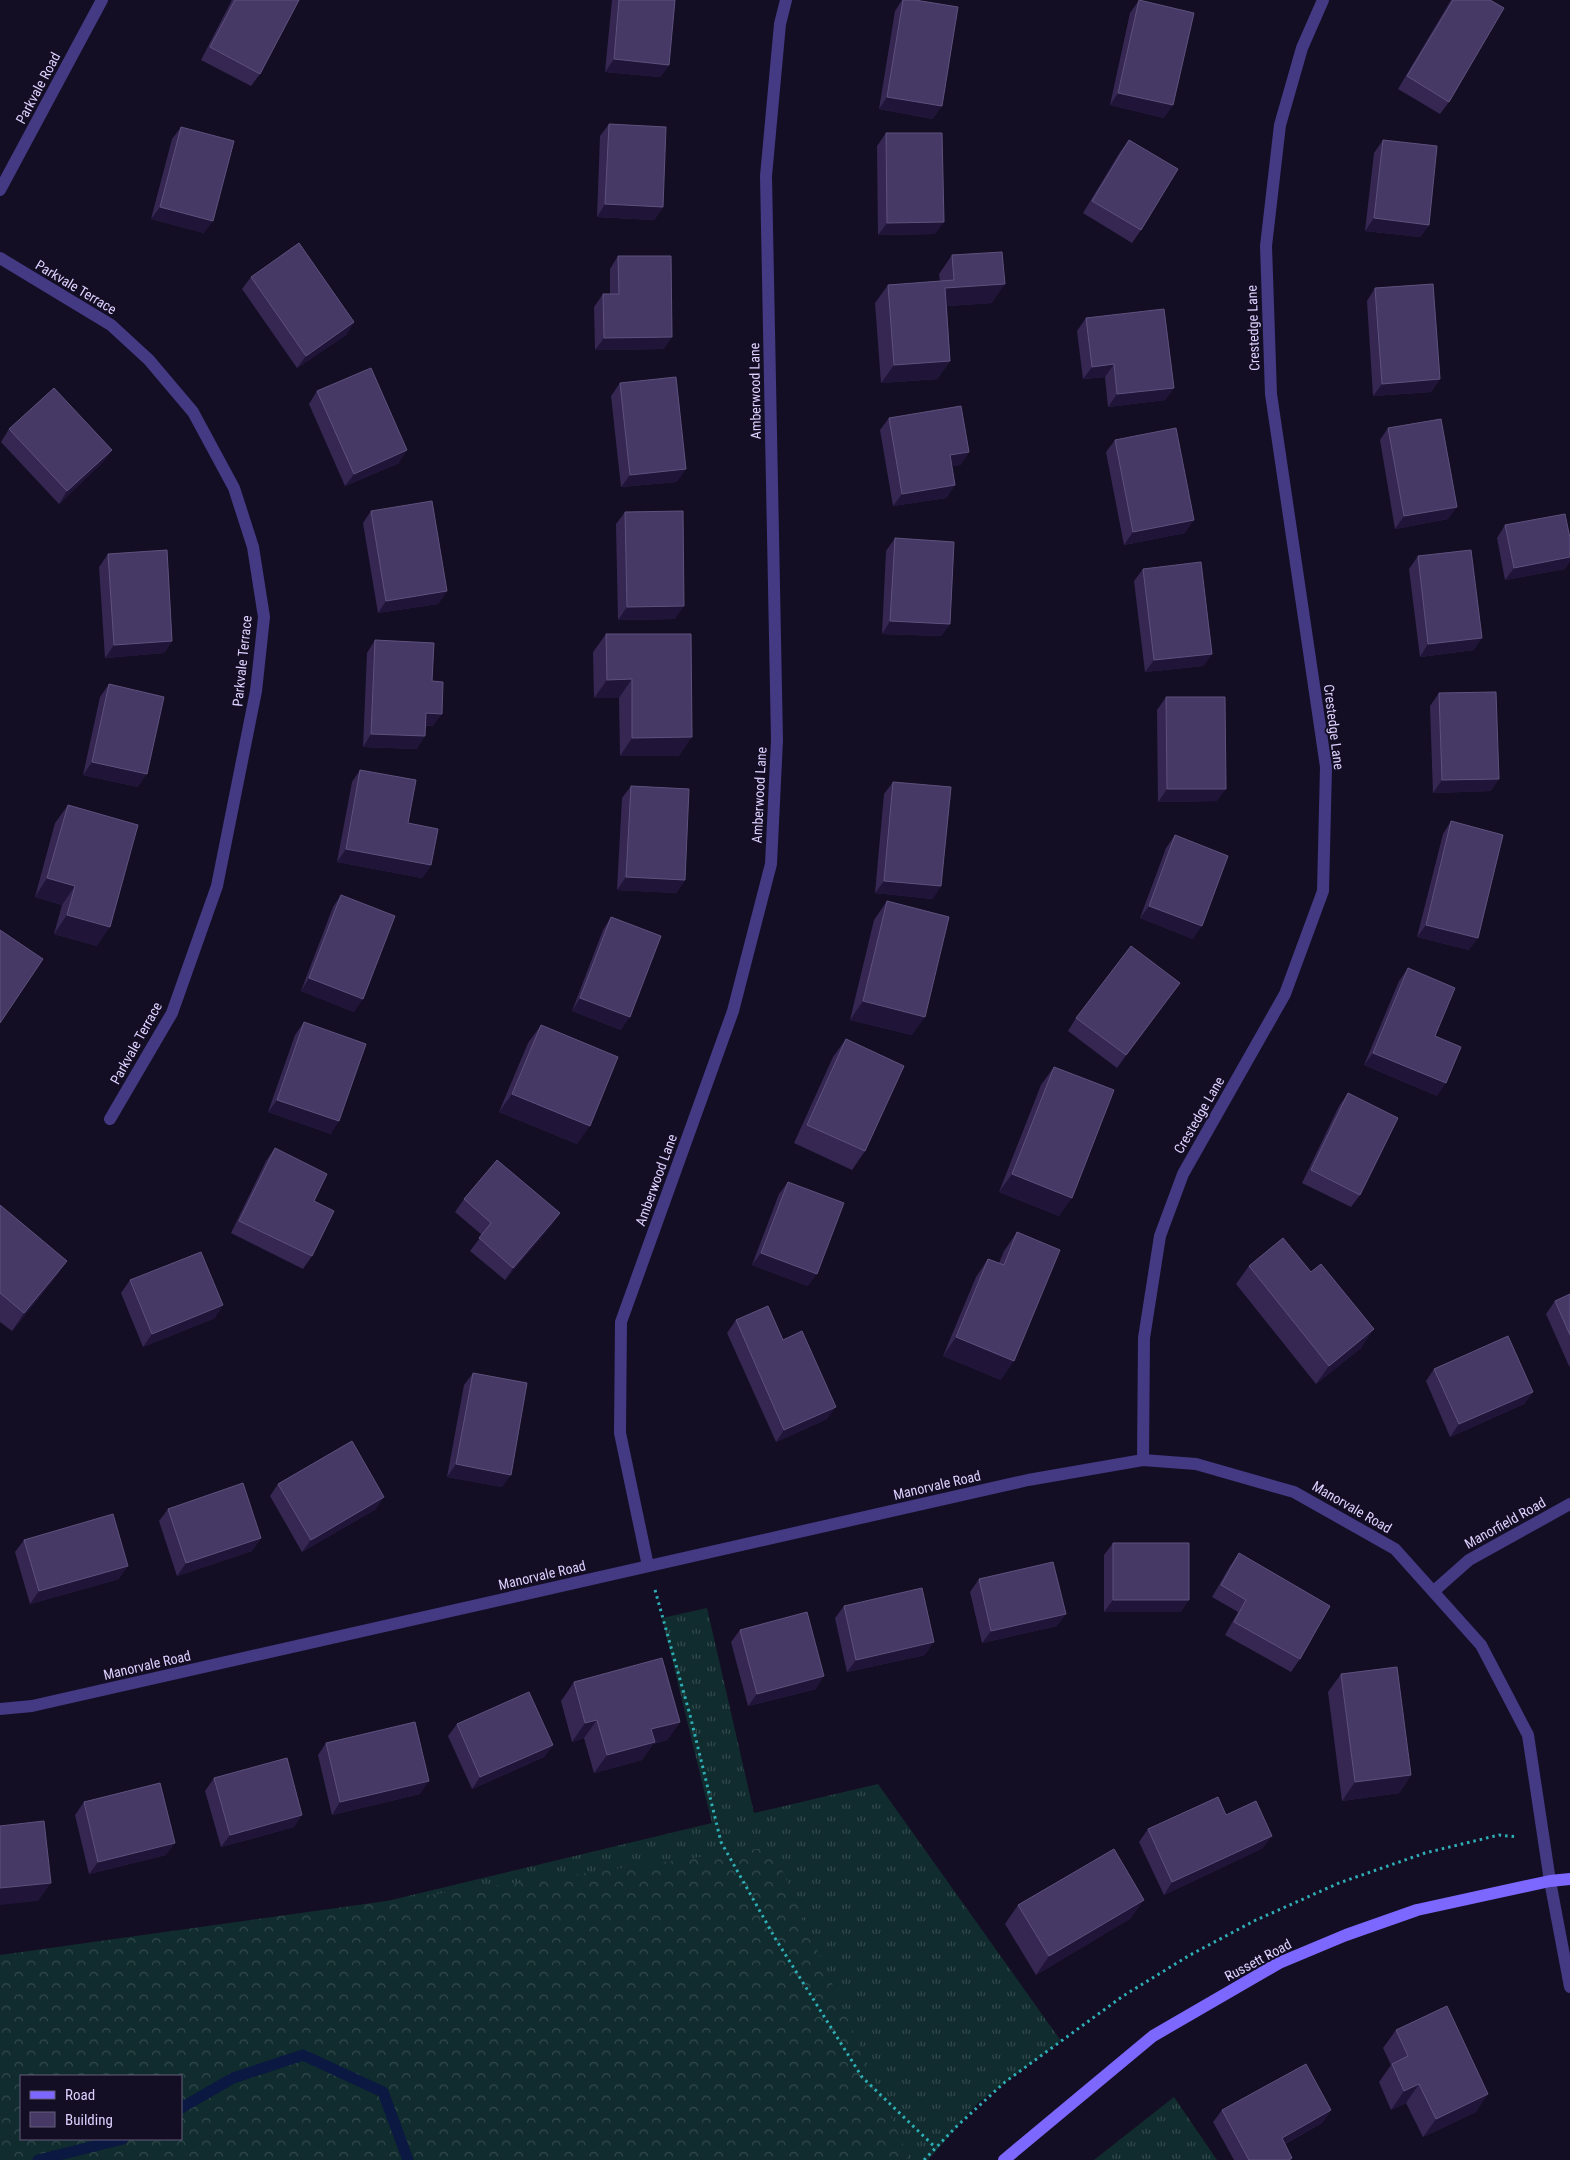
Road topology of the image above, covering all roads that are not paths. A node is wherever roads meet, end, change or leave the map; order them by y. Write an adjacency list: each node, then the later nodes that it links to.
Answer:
1 (102, 0): 4 (street, Parkvale Road)
2 (786, 0): 9 (street, Amberwood Lane)
3 (1323, 0): 7 (street, Crestedge Lane)
4 (0, 190)
5 (0, 258): 6 (street, Parkvale Terrace)
6 (110, 1119)
7 (1144, 1460): 9 (street, Manorvale Road); 10 (street, Manorvale Road)
8 (1570, 1504): 10 (street, Manorfield Road)
9 (648, 1566): 11 (street, Manorvale Road)
10 (1434, 1591): 13 (street, Manorvale Road)
11 (0, 1709)
12 (1570, 1879): 13 (street, Russett Road)
13 (1550, 1881): 14 (street, Manorvale Road); 15 (street, Russett Road)
14 (1570, 1987)
15 (1004, 2160)

